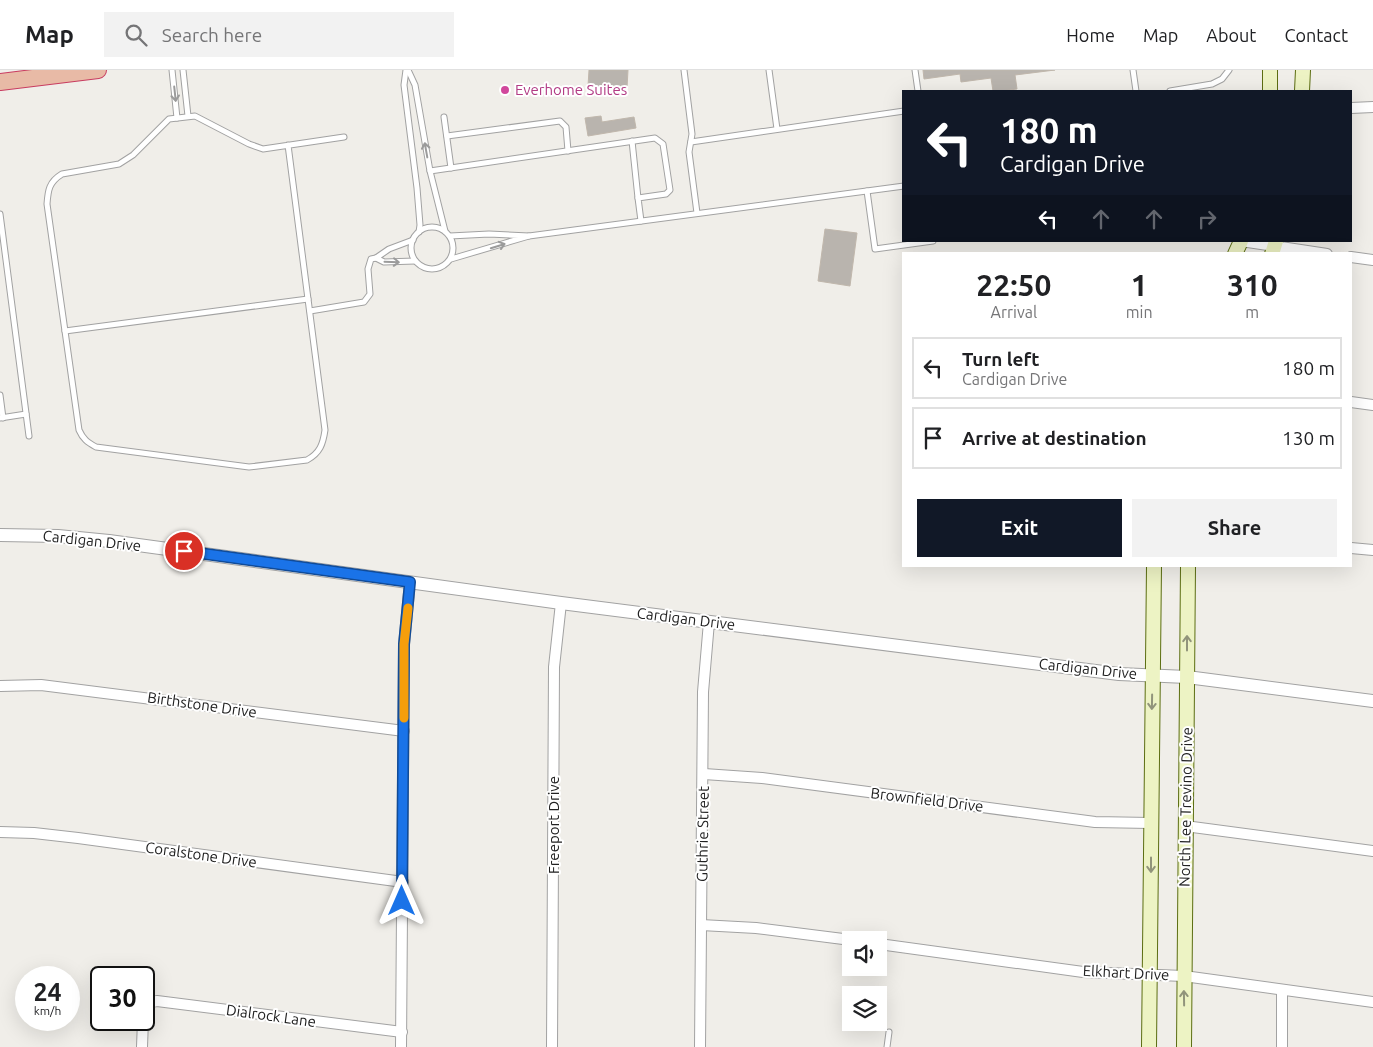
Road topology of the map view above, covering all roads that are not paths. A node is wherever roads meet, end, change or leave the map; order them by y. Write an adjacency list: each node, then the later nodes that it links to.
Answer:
1 (98, 70): 12 (highway)
2 (172, 70): 23 (lane, one-way to 23)
3 (183, 70): 21 (lane)
4 (407, 70): 32 (lane, one-way to 4); 40 (lane)
5 (684, 70): 28 (lane)
6 (769, 70): 24 (lane)
7 (915, 70): 13 (lane)
8 (1134, 70): 14 (lane)
9 (1229, 70): 15 (lane)
10 (1270, 70): 16 (main road)
11 (1303, 70): 17 (main road)
12 (0, 82)
13 (918, 90)
14 (1136, 90)
15 (1176, 90)
16 (1270, 90)
17 (1302, 90)
18 (1373, 107): 19 (street)
19 (1352, 108)
20 (902, 111): 24 (lane)
21 (188, 116): 23 (lane); 29 (lane)
22 (444, 117): 25 (lane)
23 (177, 118): 55 (lane)
24 (777, 129): 28 (lane)
25 (447, 136): 30 (lane); 31 (lane)
26 (344, 137): 29 (lane)
27 (632, 141): 30 (lane); 35 (lane); 35 (lane)
28 (691, 142): 37 (lane)
29 (288, 145): 53 (lane)
30 (568, 151): 31 (lane)
31 (451, 168): 32 (lane)
32 (430, 171): 41 (lane)
33 (902, 186): 34 (lane)
34 (867, 191): 37 (lane); 44 (lane)
35 (638, 198): 38 (lane)
36 (0, 214): 39 (lane)
37 (697, 214): 38 (lane)
38 (640, 221): 42 (lane)
39 (1, 228): 59 (lane)
40 (419, 232): 41 (lane); 43 (lane)
41 (448, 234): 42 (lane); 50 (lane)
42 (529, 236): 50 (lane, one-way to 42)
43 (413, 240): 49 (lane); 52 (lane)
44 (926, 242)
45 (1246, 242): 46 (street)
46 (1274, 247): 47 (street)
47 (1312, 252)
48 (1352, 257): 51 (street)
49 (376, 258): 52 (lane, one-way to 52); 54 (lane)
50 (451, 258): 52 (lane)
51 (1373, 260)
52 (415, 261)
53 (308, 298): 54 (lane); 55 (lane)
54 (310, 311): 55 (lane)
55 (65, 331)
56 (0, 395): 60 (lane)
57 (1352, 402): 58 (street)
58 (1373, 405)
59 (26, 414): 60 (lane); 61 (lane)
60 (2, 418)
61 (29, 436)
62 (0, 535): 67 (street, Cardigan Drive)
63 (1352, 548): 64 (street)
64 (1373, 550)
65 (1154, 567): 70 (main road)
66 (1188, 567): 71 (main road, North Lee Trevino Drive, one-way to 66)
67 (410, 582): 68 (street, Cardigan Drive); 74 (street)
68 (561, 603): 69 (street, Cardigan Drive); 94 (street, Freeport Drive)
69 (709, 622): 70 (street, Cardigan Drive); 75 (street, Guthrie Street)
70 (1152, 676): 71 (street, Cardigan Drive); 76 (main road, one-way to 76)
71 (1187, 677): 73 (street, Cardigan Drive); 77 (main road, North Lee Trevino Drive)
72 (0, 686): 74 (street, Birthstone Drive)
73 (1373, 701)
74 (404, 731): 80 (street)
75 (704, 774): 76 (street, Brownfield Drive); 81 (street, Guthrie Street)
76 (1150, 824): 84 (main road, one-way to 84)
77 (1185, 826): 79 (street); 85 (main road, North Lee Trevino Drive)
78 (0, 832): 80 (street, Coralstone Drive)
79 (1373, 852)
80 (403, 882): 90 (street)
81 (701, 925): 82 (street); 95 (street, Guthrie Street)
82 (842, 939)
83 (887, 945): 84 (street, Elkhart Drive)
84 (1150, 974): 85 (street, Elkhart Drive); 97 (main road)
85 (1184, 976): 86 (street, Elkhart Drive); 98 (main road, North Lee Trevino Drive, one-way to 85)
86 (1282, 990): 88 (street, Elkhart Drive); 99 (street)
87 (155, 1001): 90 (street, Dialrock Lane)
88 (1373, 1002)
89 (143, 1031): 92 (street)
90 (402, 1032): 93 (street)
91 (889, 1032): 96 (lane)
92 (142, 1047)
93 (401, 1047)
94 (552, 1047)
95 (700, 1047)
96 (886, 1047)
97 (1149, 1047)
98 (1184, 1047)
99 (1282, 1047)

